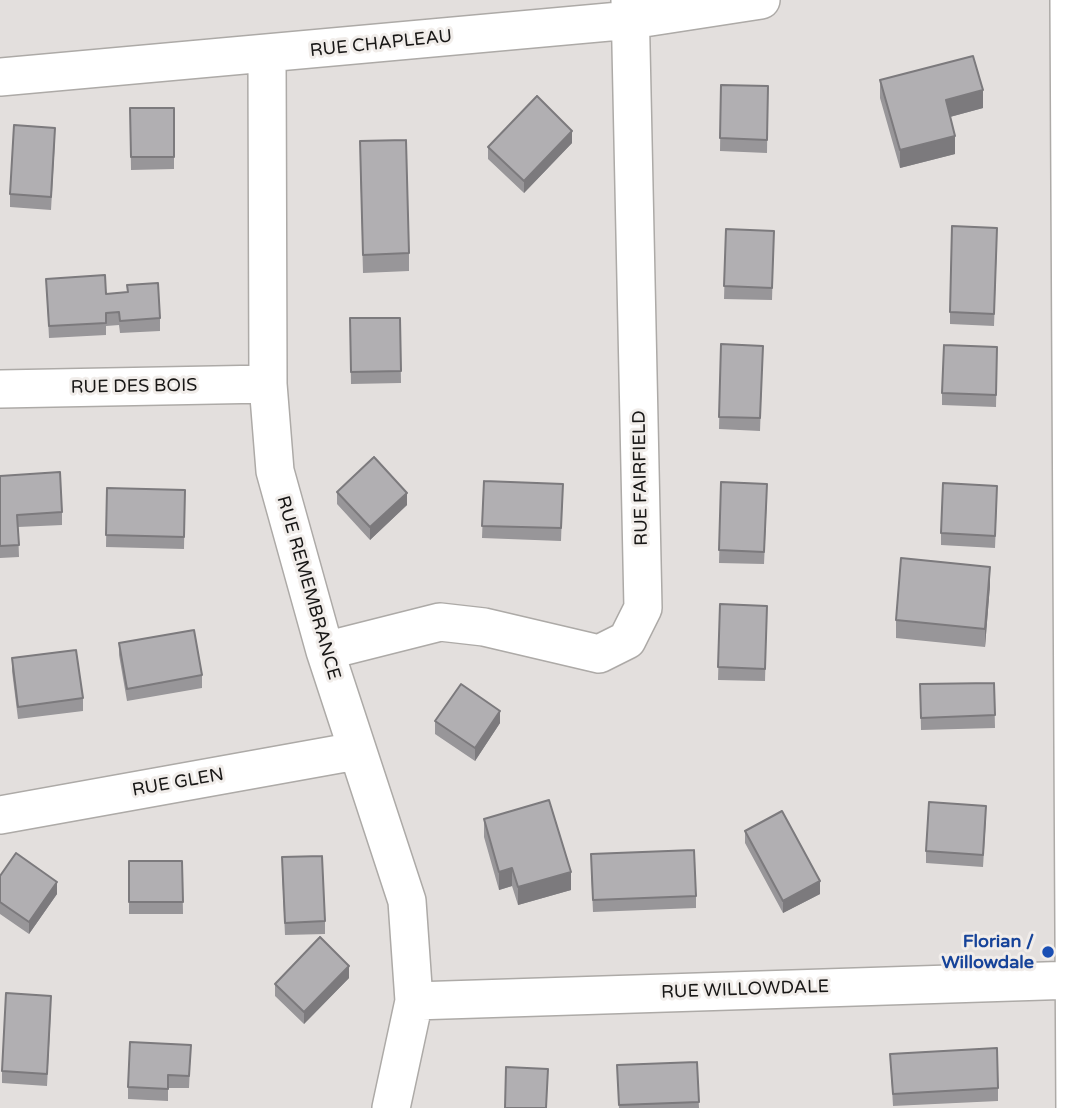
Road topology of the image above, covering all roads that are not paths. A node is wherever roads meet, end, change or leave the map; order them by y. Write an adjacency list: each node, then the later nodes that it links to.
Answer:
1 (761, 0): 3 (street, RUE CHAPLEAU)
2 (1069, 0): 11 (street)
3 (630, 10): 4 (street, RUE CHAPLEAU); 8 (street, RUE FAIRFIELD)
4 (267, 55): 5 (street, RUE CHAPLEAU); 6 (street, RUE REMEMBRANCE)
5 (0, 78)
6 (268, 384): 7 (street, RUE DES BOIS); 8 (street, RUE REMEMBRANCE)
7 (0, 389)
8 (324, 651): 9 (street, RUE REMEMBRANCE)
9 (356, 751): 10 (street, RUE GLEN); 12 (street, RUE REMEMBRANCE)
10 (0, 815)
11 (1075, 980): 12 (street, RUE WILLOWDALE); 14 (street)
12 (414, 1001): 13 (street, RUE REMEMBRANCE)
13 (391, 1108)
14 (1075, 1108)

